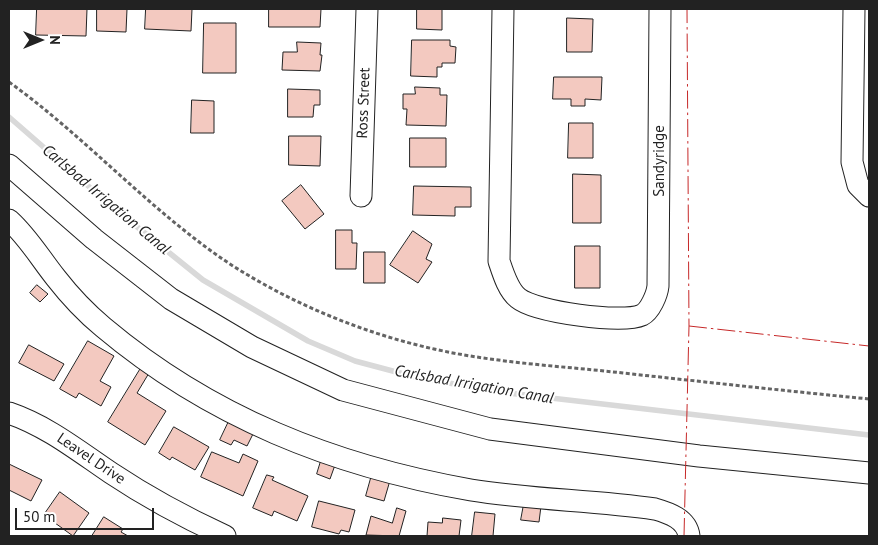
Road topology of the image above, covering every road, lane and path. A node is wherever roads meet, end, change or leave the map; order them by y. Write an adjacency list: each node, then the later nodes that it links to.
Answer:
1 (367, 9): 7 (street, Ross Street)
2 (504, 9): 3 (street, Sandyridge)
3 (660, 9)
4 (854, 9): 8 (street)
5 (9, 82): 10 (path)
6 (9, 166): 12 (street)
7 (361, 196)
8 (869, 196)
9 (9, 220): 15 (street)
10 (869, 399)
11 (9, 412): 13 (street, Leavel Drive)
12 (869, 473)
13 (184, 528): 14 (street, Leavel Drive)
14 (225, 536)
15 (689, 536)

